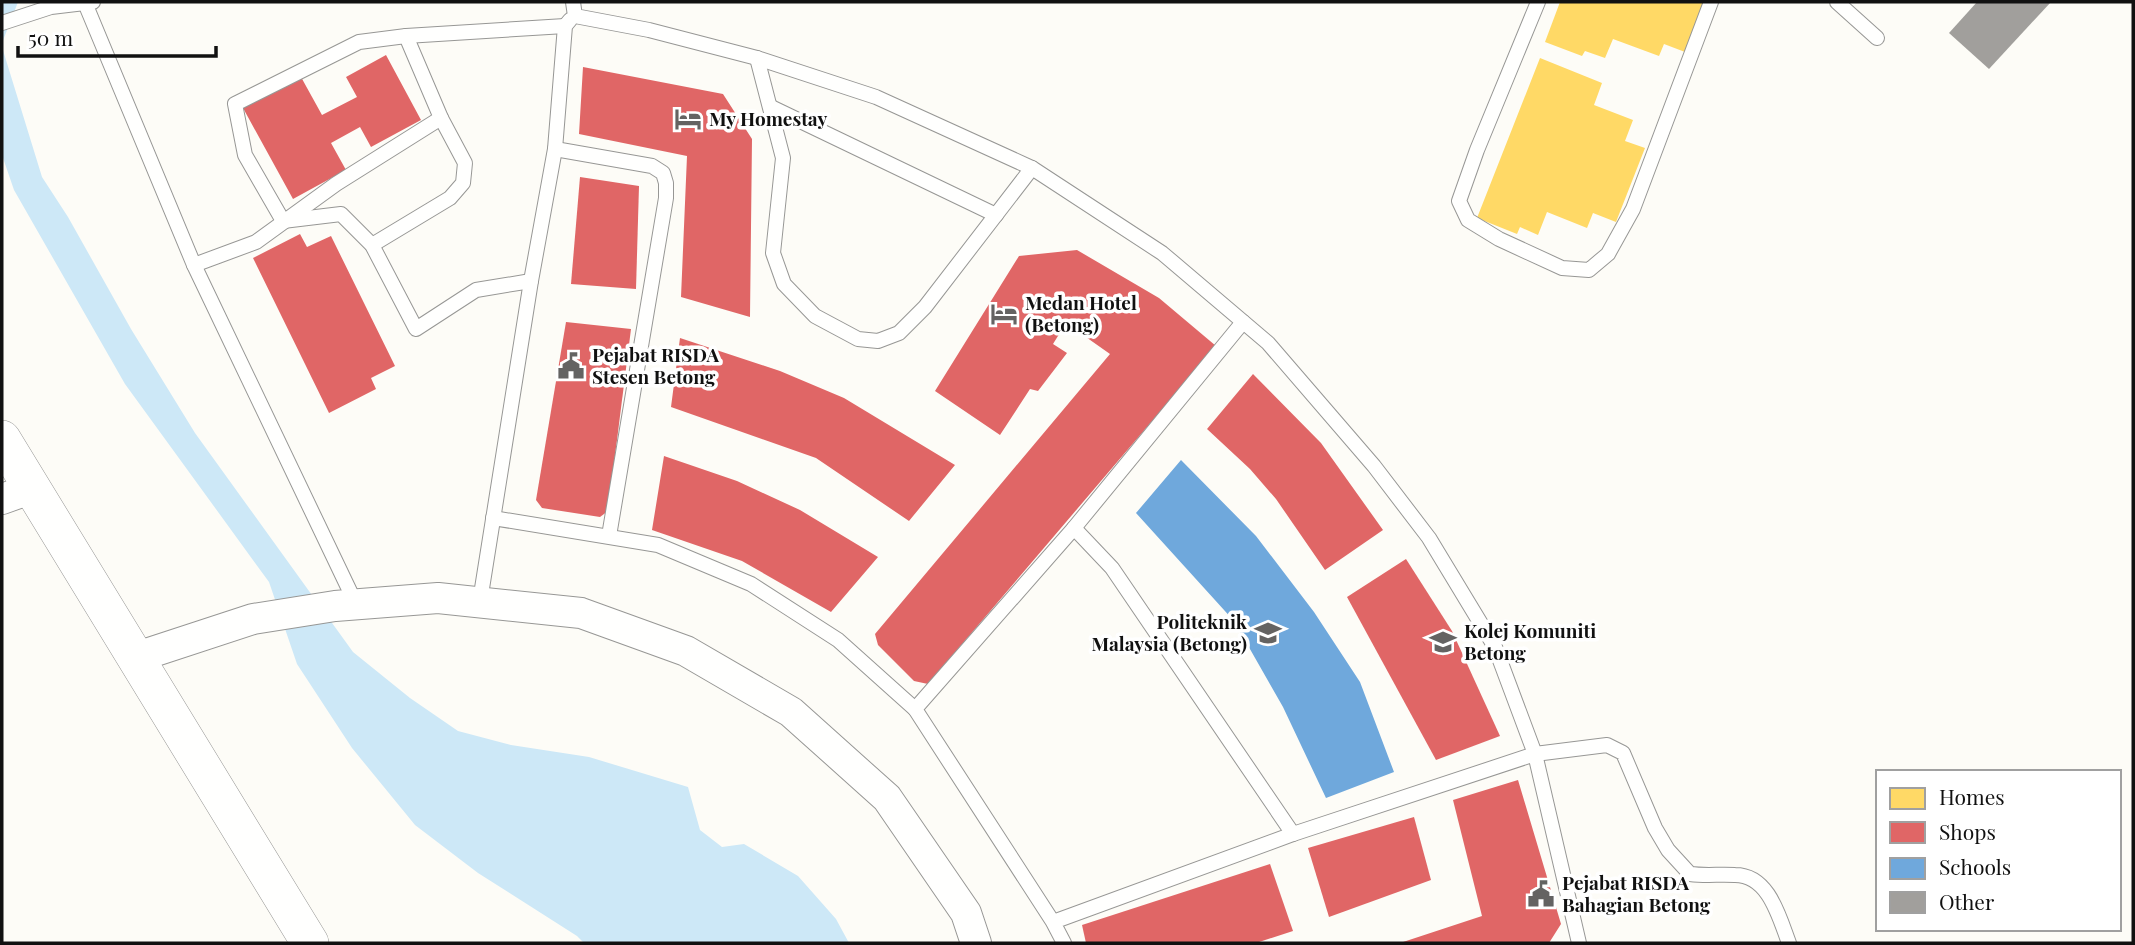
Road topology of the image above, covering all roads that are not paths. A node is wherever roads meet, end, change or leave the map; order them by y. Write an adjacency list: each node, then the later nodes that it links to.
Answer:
1 (90, 2): 6 (lane); 17 (lane)
2 (1538, 2): 3 (lane)
3 (1711, 2)
4 (1837, 2): 8 (lane)
5 (571, 14): 7 (lane); 9 (lane); 12 (lane)
6 (2, 23)
7 (406, 36): 11 (lane); 15 (lane)
8 (1877, 38)
9 (757, 58): 10 (lane); 13 (lane)
10 (771, 107): 14 (lane); 14 (lane)
11 (441, 118): 15 (lane); 16 (lane)
12 (555, 149): 18 (lane); 24 (lane)
13 (1032, 168): 14 (lane); 19 (lane)
14 (996, 215)
15 (283, 221): 16 (lane); 17 (lane)
16 (372, 246): 18 (lane)
17 (194, 265): 26 (lane)
18 (531, 281): 22 (lane)
19 (1243, 322): 23 (lane); 29 (lane)
20 (2, 439): 21 (street)
21 (16, 494): 27 (street)
22 (494, 518): 24 (lane); 25 (lane)
23 (1074, 528): 28 (lane); 30 (lane)
24 (609, 536): 28 (lane)
25 (480, 601): 26 (street); 33 (street)
26 (346, 605): 27 (street)
27 (137, 657): 32 (street)
28 (915, 709): 31 (lane)
29 (1535, 754): 30 (lane); 35 (lane); 36 (lane)
30 (1293, 834): 31 (lane)
31 (1053, 922): 34 (lane)
32 (310, 943)
33 (976, 943)
34 (1064, 943)
35 (1578, 943)
36 (1789, 943)

